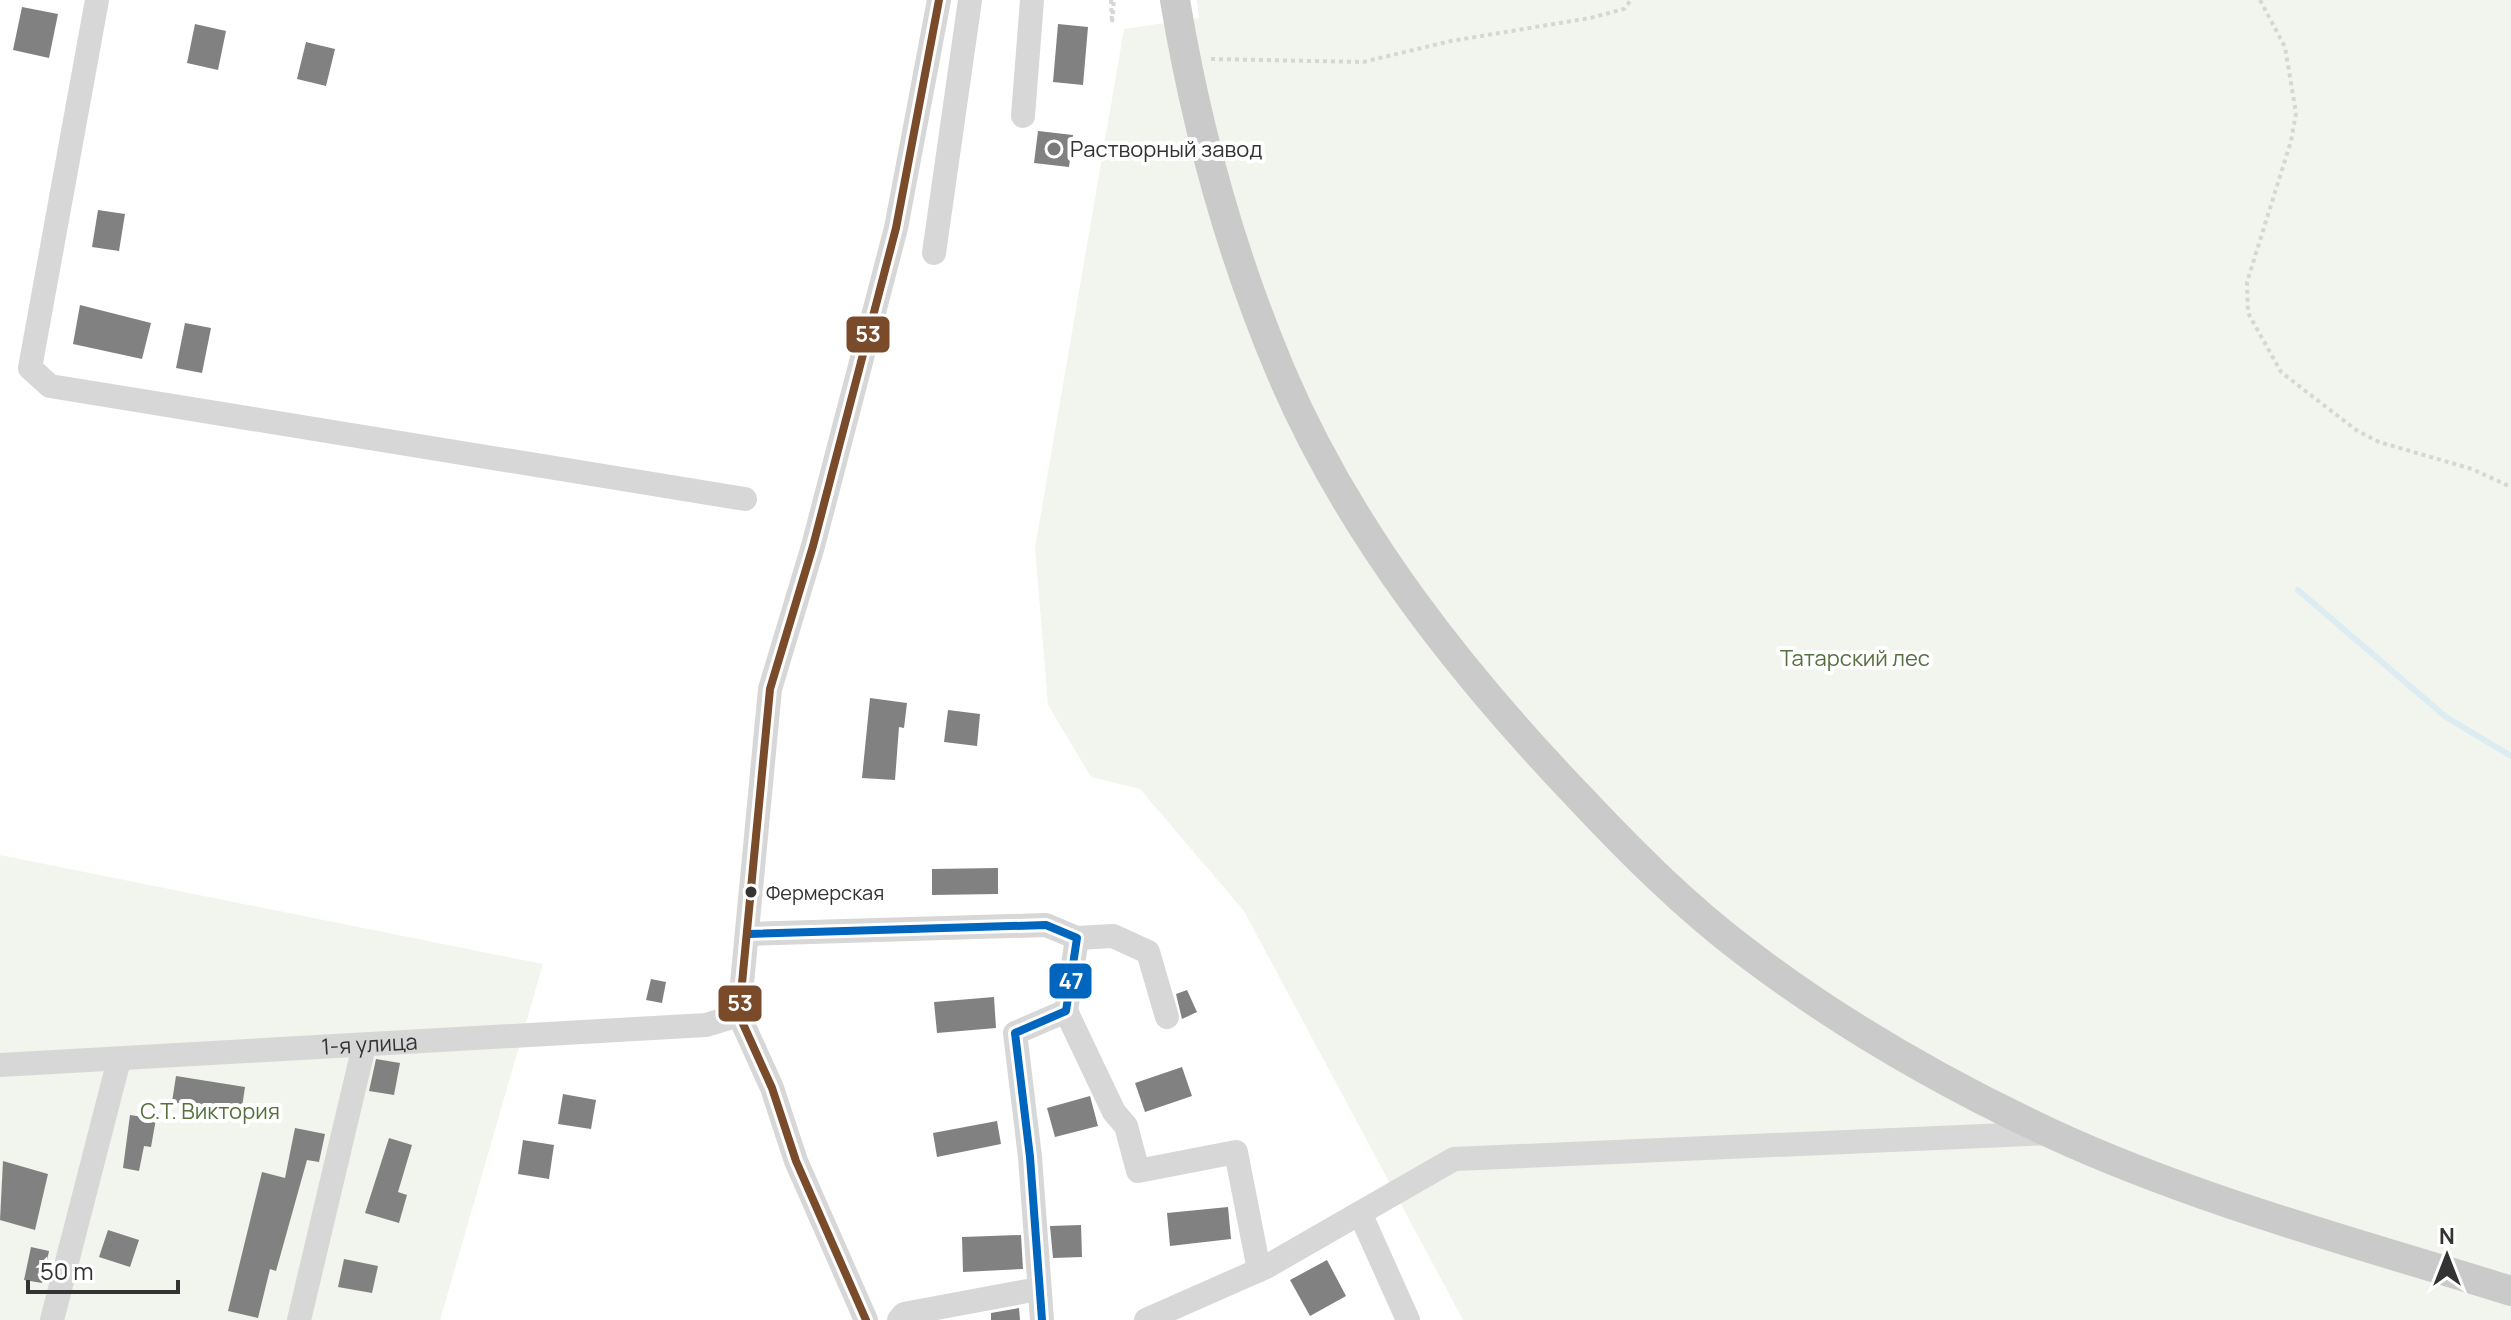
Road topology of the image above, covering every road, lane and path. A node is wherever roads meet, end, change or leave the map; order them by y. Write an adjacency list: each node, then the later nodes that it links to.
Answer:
1 (97, 0): 12 (street)
2 (970, 0): 10 (street)
3 (1032, 0): 9 (street)
4 (1175, 0): 8 (main road)
5 (1631, 0): 8 (path)
6 (2260, 0): 11 (path)
7 (936, 1): 13 (street)
8 (1186, 59): 21 (main road)
9 (1023, 116)
10 (934, 253)
11 (2511, 487)
12 (745, 499)
13 (749, 934): 14 (street); 16 (street)
14 (1077, 938): 15 (street); 17 (street)
15 (1066, 1011): 23 (street); 24 (street)
16 (739, 1015): 18 (street, 1-я улица); 28 (street)
17 (1167, 1017)
18 (364, 1046): 19 (street, 1-я улица); 27 (street)
19 (119, 1060): 20 (street, 1-я улица); 26 (street)
20 (0, 1065)
21 (2051, 1133): 22 (street); 25 (main road)
22 (1360, 1213): 23 (street); 32 (street)
23 (1259, 1270): 31 (street)
24 (1038, 1289): 29 (street); 30 (street)
25 (2511, 1291)
26 (52, 1320)
27 (299, 1320)
28 (866, 1320)
29 (899, 1320)
30 (1042, 1320)
31 (1146, 1320)
32 (1408, 1320)

